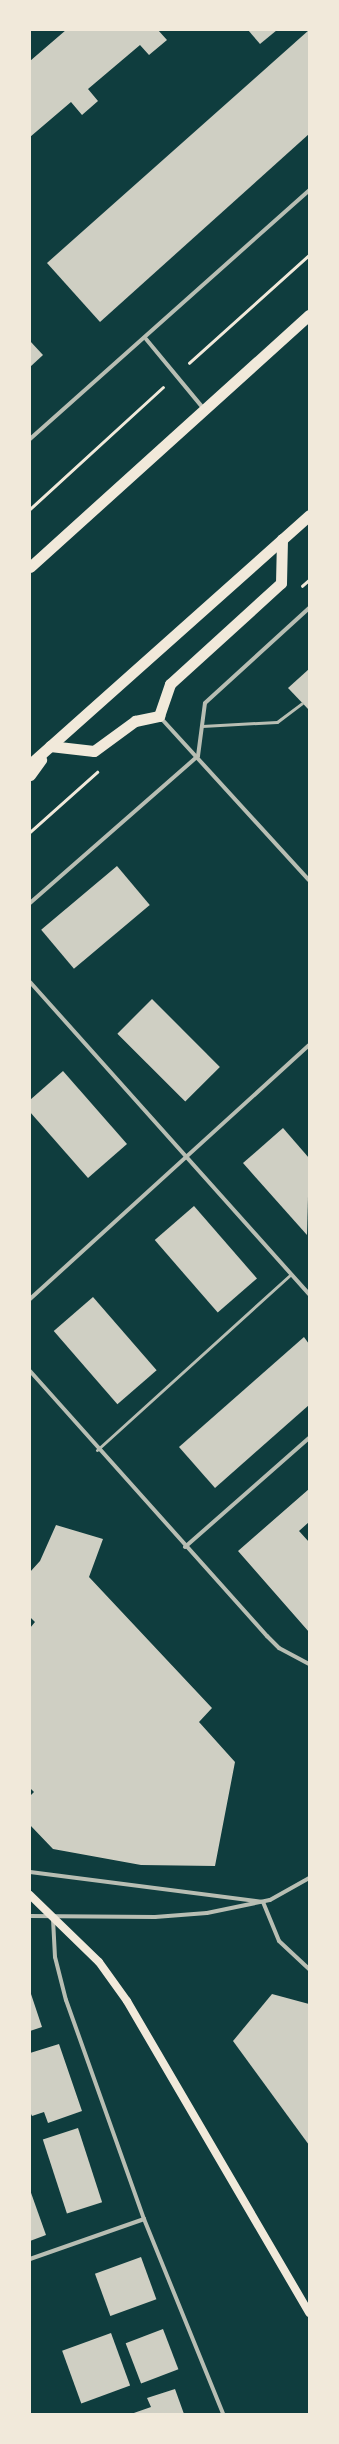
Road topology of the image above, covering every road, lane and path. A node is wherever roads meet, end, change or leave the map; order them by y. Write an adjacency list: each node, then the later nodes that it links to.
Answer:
1 (309, 190): 3 (street)
2 (309, 316): 4 (highway)
3 (146, 339): 4 (street); 5 (street)
4 (204, 409): 8 (highway)
5 (30, 439)
6 (309, 515): 7 (highway)
7 (282, 539): 11 (highway); 13 (highway)
8 (30, 567)
9 (309, 608): 12 (street)
10 (302, 703): 12 (lane)
11 (159, 716): 13 (highway); 14 (street)
12 (202, 726): 14 (street)
13 (50, 746): 15 (highway); 16 (highway)
14 (198, 756): 17 (street); 18 (street)
15 (30, 764)
16 (30, 775)
17 (309, 880)
18 (30, 903)
19 (30, 982): 21 (street)
20 (309, 1045): 21 (street)
21 (187, 1156): 22 (street); 24 (street)
22 (291, 1274): 23 (street); 27 (lane)
23 (309, 1294)
24 (30, 1299)
25 (30, 1371): 27 (street)
26 (309, 1438): 28 (street)
27 (97, 1450): 28 (street)
28 (185, 1547): 29 (street)
29 (309, 1664)
30 (30, 1872): 33 (street)
31 (309, 1878): 33 (street)
32 (30, 1895): 34 (main road)
33 (263, 1902): 34 (street); 36 (street)
34 (53, 1914): 35 (street); 37 (street); 39 (main road)
35 (30, 1916)
36 (309, 1969)
37 (144, 2218): 38 (street); 40 (street)
38 (30, 2259)
39 (309, 2313)
40 (223, 2414)

